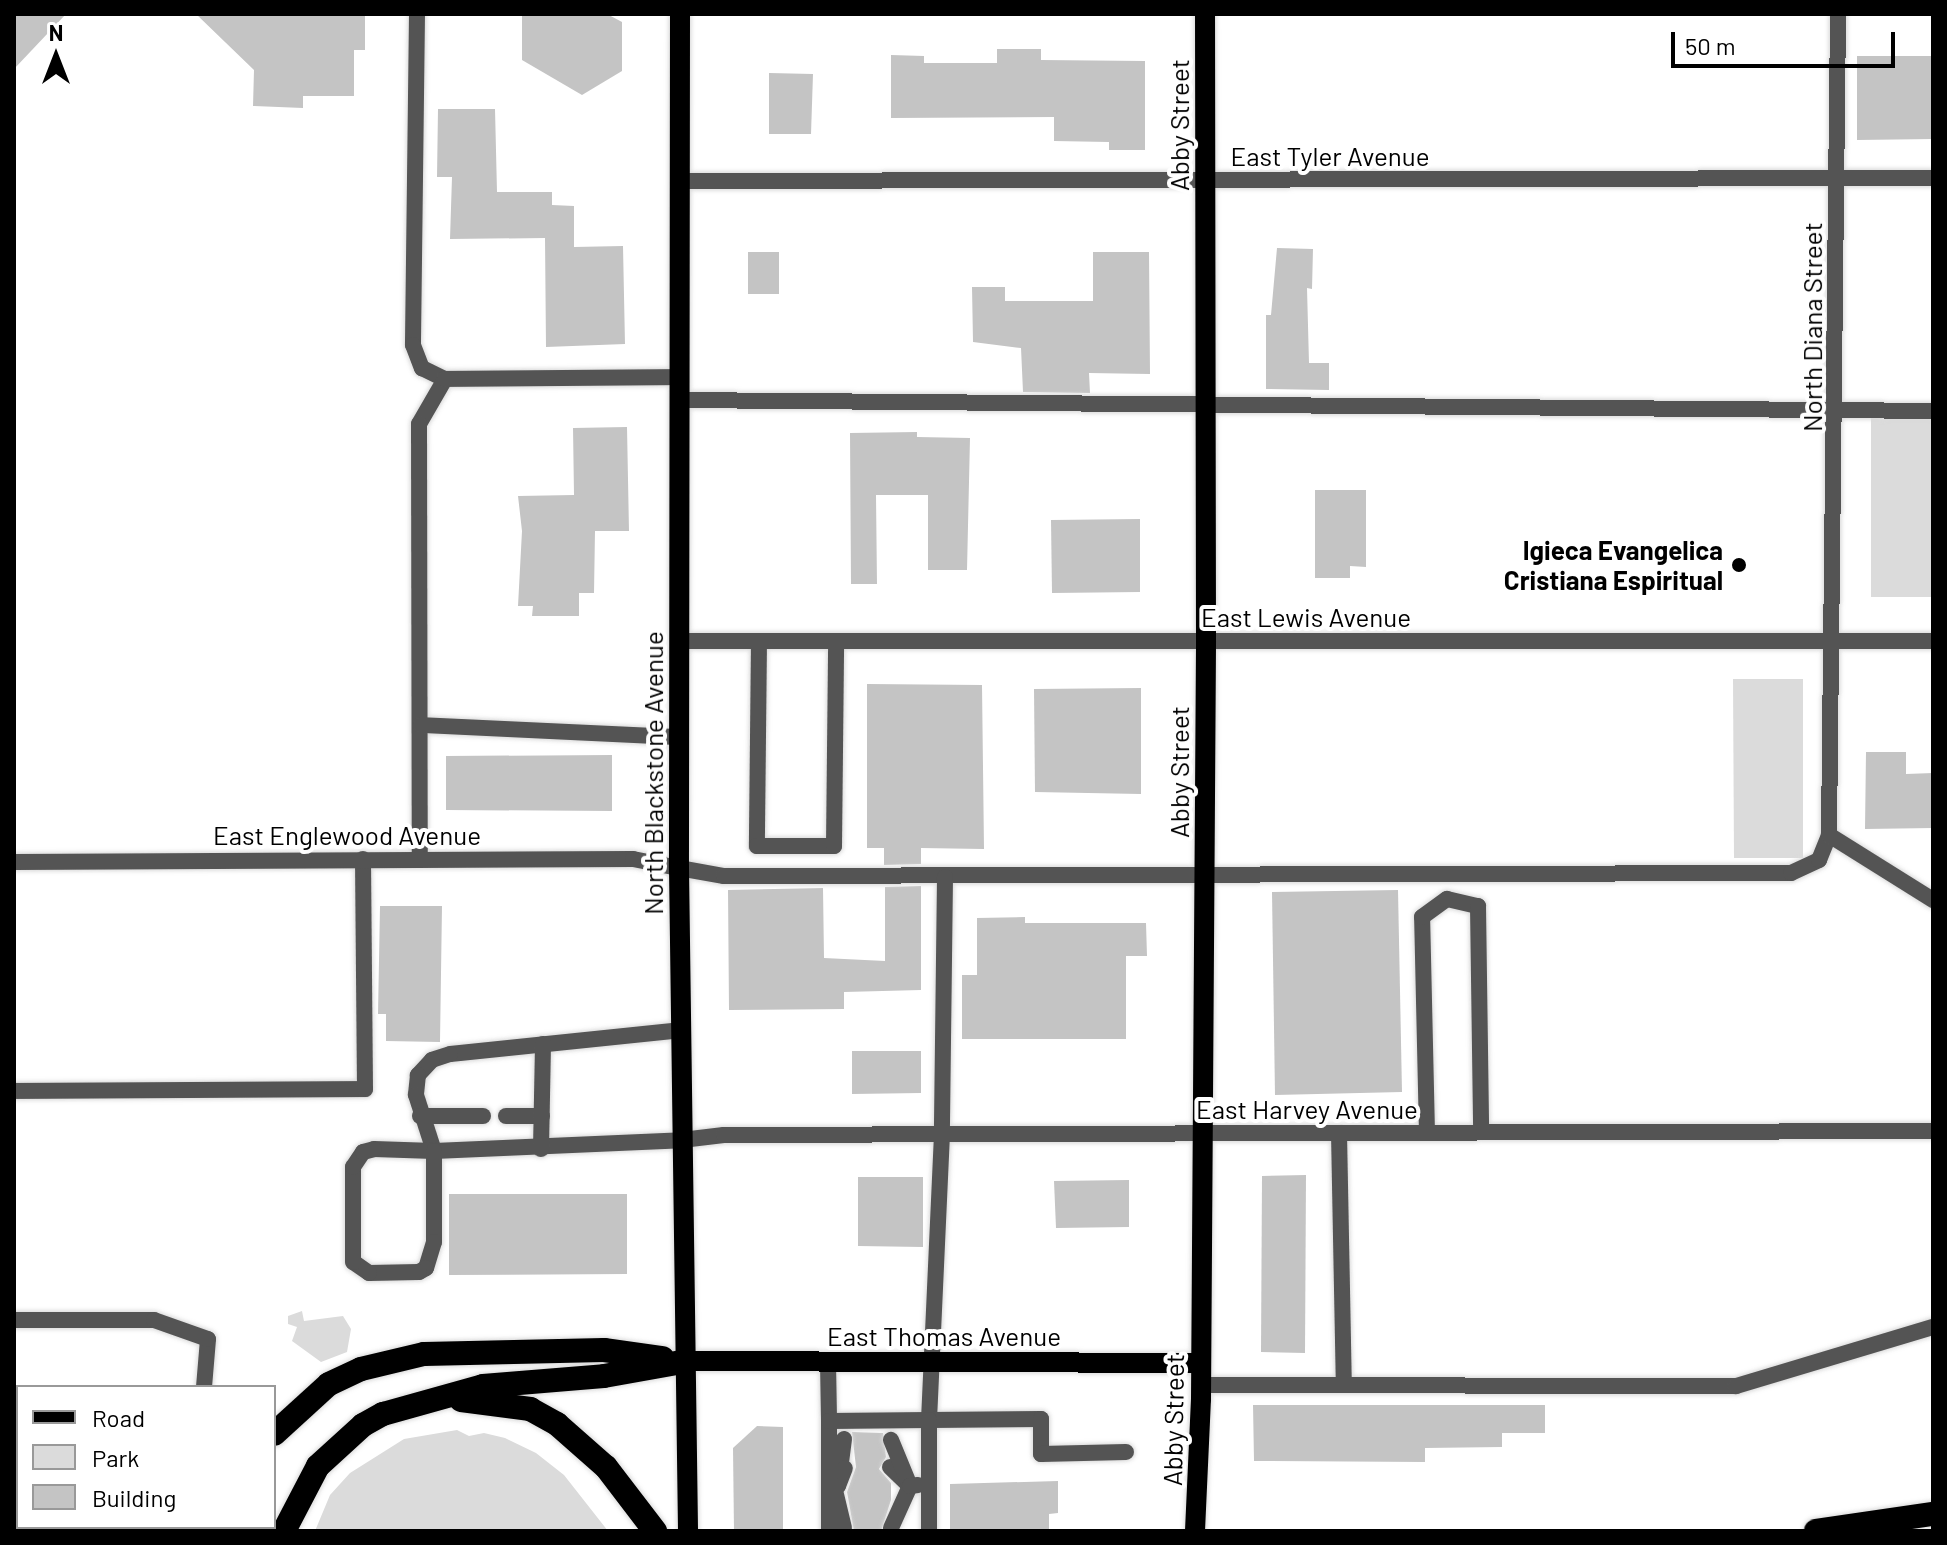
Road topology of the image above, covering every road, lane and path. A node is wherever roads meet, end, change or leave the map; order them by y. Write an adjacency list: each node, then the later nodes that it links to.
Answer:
1 (417, 14): 10 (street)
2 (680, 14): 8 (main road, North Blackstone Avenue)
3 (1205, 14): 7 (main road, Abby Street)
4 (1838, 14): 6 (street, North Diana Street)
5 (1933, 178): 6 (street, East Tyler Avenue)
6 (1836, 179): 7 (street, East Tyler Avenue); 13 (street, North Diana Street)
7 (1205, 180): 8 (street, East Tyler Avenue); 12 (main road, Abby Street)
8 (679, 181): 9 (main road, North Blackstone Avenue)
9 (680, 377): 10 (street); 11 (main road, North Blackstone Avenue)
10 (445, 379): 21 (street)
11 (679, 400): 12 (street); 16 (main road, North Blackstone Avenue)
12 (1205, 407): 13 (street); 19 (main road, Abby Street)
13 (1836, 410): 14 (street); 15 (street, North Diana Street)
14 (1933, 411)
15 (1831, 640): 19 (street, East Lewis Avenue); 20 (street, East Lewis Avenue); 23 (street)
16 (679, 641): 17 (street, East Lewis Avenue); 22 (main road, North Blackstone Avenue)
17 (759, 641): 18 (street, East Lewis Avenue); 24 (street)
18 (836, 641): 19 (street, East Lewis Avenue); 24 (street)
19 (1206, 641): 29 (main road, Abby Street)
20 (1933, 641)
21 (421, 725): 22 (street); 26 (street)
22 (679, 737): 28 (main road, North Blackstone Avenue)
23 (1829, 835): 29 (street, East Englewood Avenue); 32 (street)
24 (834, 846): 30 (street)
25 (363, 859): 26 (street, East Englewood Avenue); 27 (street, East Englewood Avenue); 35 (street)
26 (420, 859): 28 (street, East Englewood Avenue)
27 (14, 862)
28 (679, 868): 30 (street, East Englewood Avenue); 33 (main road, North Blackstone Avenue)
29 (1204, 875): 31 (street, East Englewood Avenue); 42 (main road, Abby Street)
30 (834, 876): 31 (street, East Englewood Avenue)
31 (945, 877): 45 (street)
32 (1933, 900)
33 (682, 1030): 34 (street); 46 (main road, North Blackstone Avenue)
34 (543, 1044): 36 (street); 39 (street)
35 (14, 1091)
36 (420, 1116): 37 (street); 48 (street)
37 (483, 1116)
38 (506, 1116): 39 (street)
39 (542, 1116): 47 (street)
40 (1933, 1131): 41 (street, East Harvey Avenue)
41 (1481, 1132): 44 (street, East Harvey Avenue); 44 (street)
42 (1203, 1133): 43 (street, East Harvey Avenue); 45 (street, East Harvey Avenue); 54 (main road, Abby Street)
43 (1339, 1133): 44 (street, East Harvey Avenue); 57 (street)
44 (1427, 1133)
45 (942, 1134): 46 (street, East Harvey Avenue); 53 (street)
46 (682, 1140): 47 (street, East Harvey Avenue); 51 (main road, North Blackstone Avenue)
47 (541, 1149): 48 (street, East Harvey Avenue)
48 (434, 1151): 48 (street, East Harvey Avenue)
49 (14, 1320): 55 (street)
50 (1933, 1327): 57 (street)
51 (687, 1361): 52 (main road, East Thomas Avenue); 58 (highway); 61 (highway); 77 (main road, North Blackstone Avenue)
52 (828, 1362): 53 (main road, East Thomas Avenue); 60 (street)
53 (932, 1362): 54 (main road, East Thomas Avenue); 59 (street)
54 (1201, 1363): 56 (main road, Abby Street)
55 (204, 1385)
56 (1201, 1385): 57 (street); 79 (main road, Abby Street)
57 (1344, 1385)
58 (403, 1406): 75 (highway); 76 (highway)
59 (929, 1420): 60 (street); 64 (street); 67 (street)
60 (829, 1421): 68 (street)
61 (276, 1432)
62 (844, 1439): 68 (street)
63 (891, 1440): 69 (street)
64 (1126, 1452)
65 (890, 1467): 69 (street)
66 (845, 1468): 68 (street)
67 (929, 1485): 69 (street); 78 (street)
68 (833, 1486): 70 (street); 74 (street)
69 (910, 1486): 71 (street); 73 (street)
70 (845, 1504)
71 (892, 1505)
72 (1933, 1515): 80 (highway); 81 (highway)
73 (891, 1528)
74 (837, 1530)
75 (284, 1531)
76 (655, 1531)
77 (688, 1531)
78 (929, 1531)
79 (1195, 1531)
80 (1816, 1531)
81 (1872, 1531)

